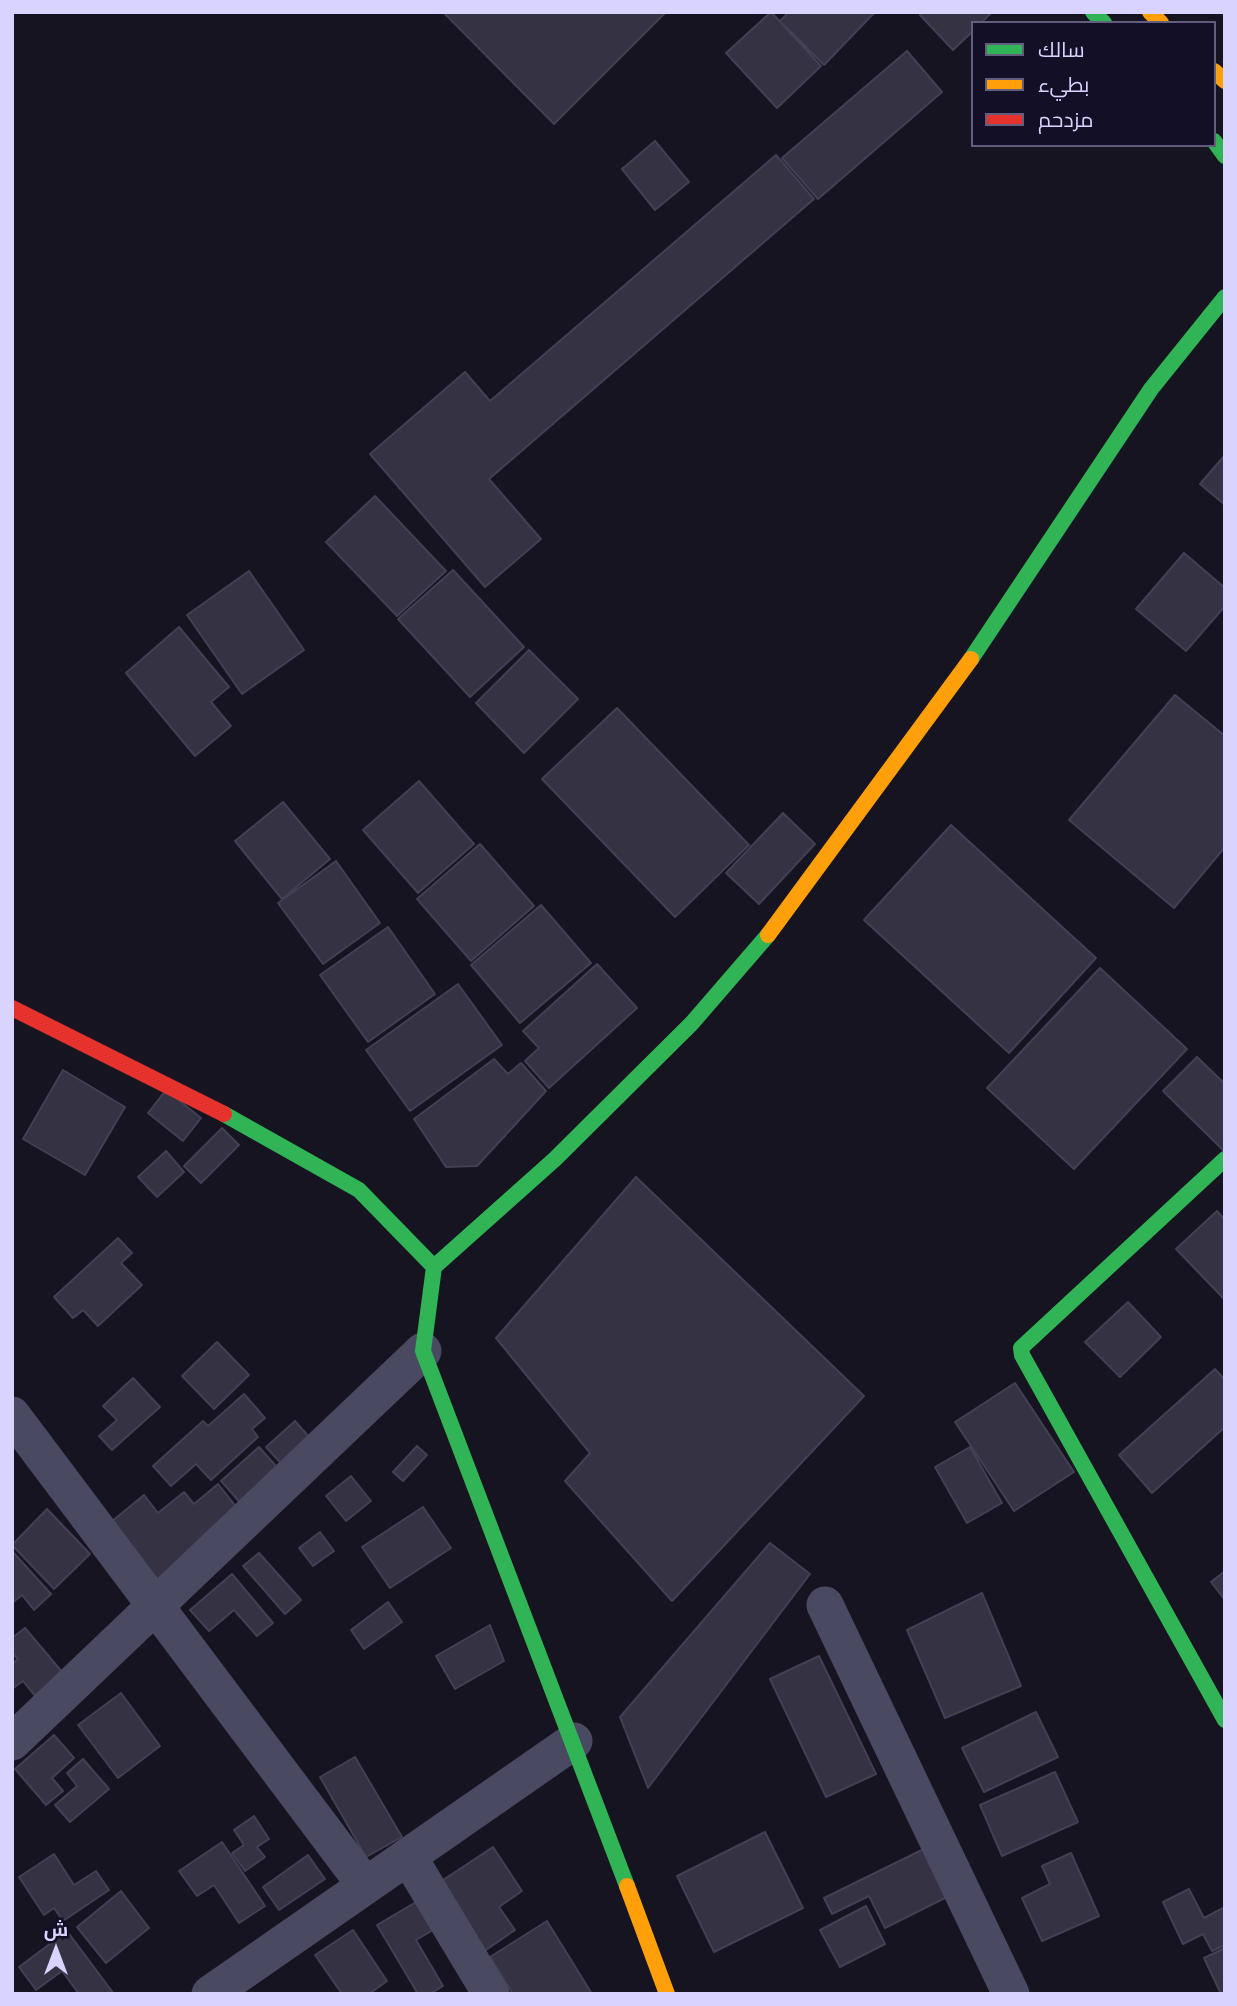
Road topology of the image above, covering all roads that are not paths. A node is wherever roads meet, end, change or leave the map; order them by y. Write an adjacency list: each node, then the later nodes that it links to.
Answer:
1 (1225, 297): 4 (main road)
2 (12, 1008): 4 (main road)
3 (1225, 1160): 9 (main road)
4 (434, 1267): 5 (main road)
5 (423, 1351): 7 (street); 10 (main road)
6 (12, 1415): 7 (street)
7 (157, 1605): 11 (street); 13 (street)
8 (825, 1605): 17 (street)
9 (1225, 1720)
10 (574, 1741): 12 (street); 16 (main road)
11 (12, 1742)
12 (408, 1856): 13 (street); 15 (street)
13 (365, 1885): 14 (street)
14 (209, 1994)
15 (491, 1994)
16 (667, 1994)
17 (1011, 1994)

